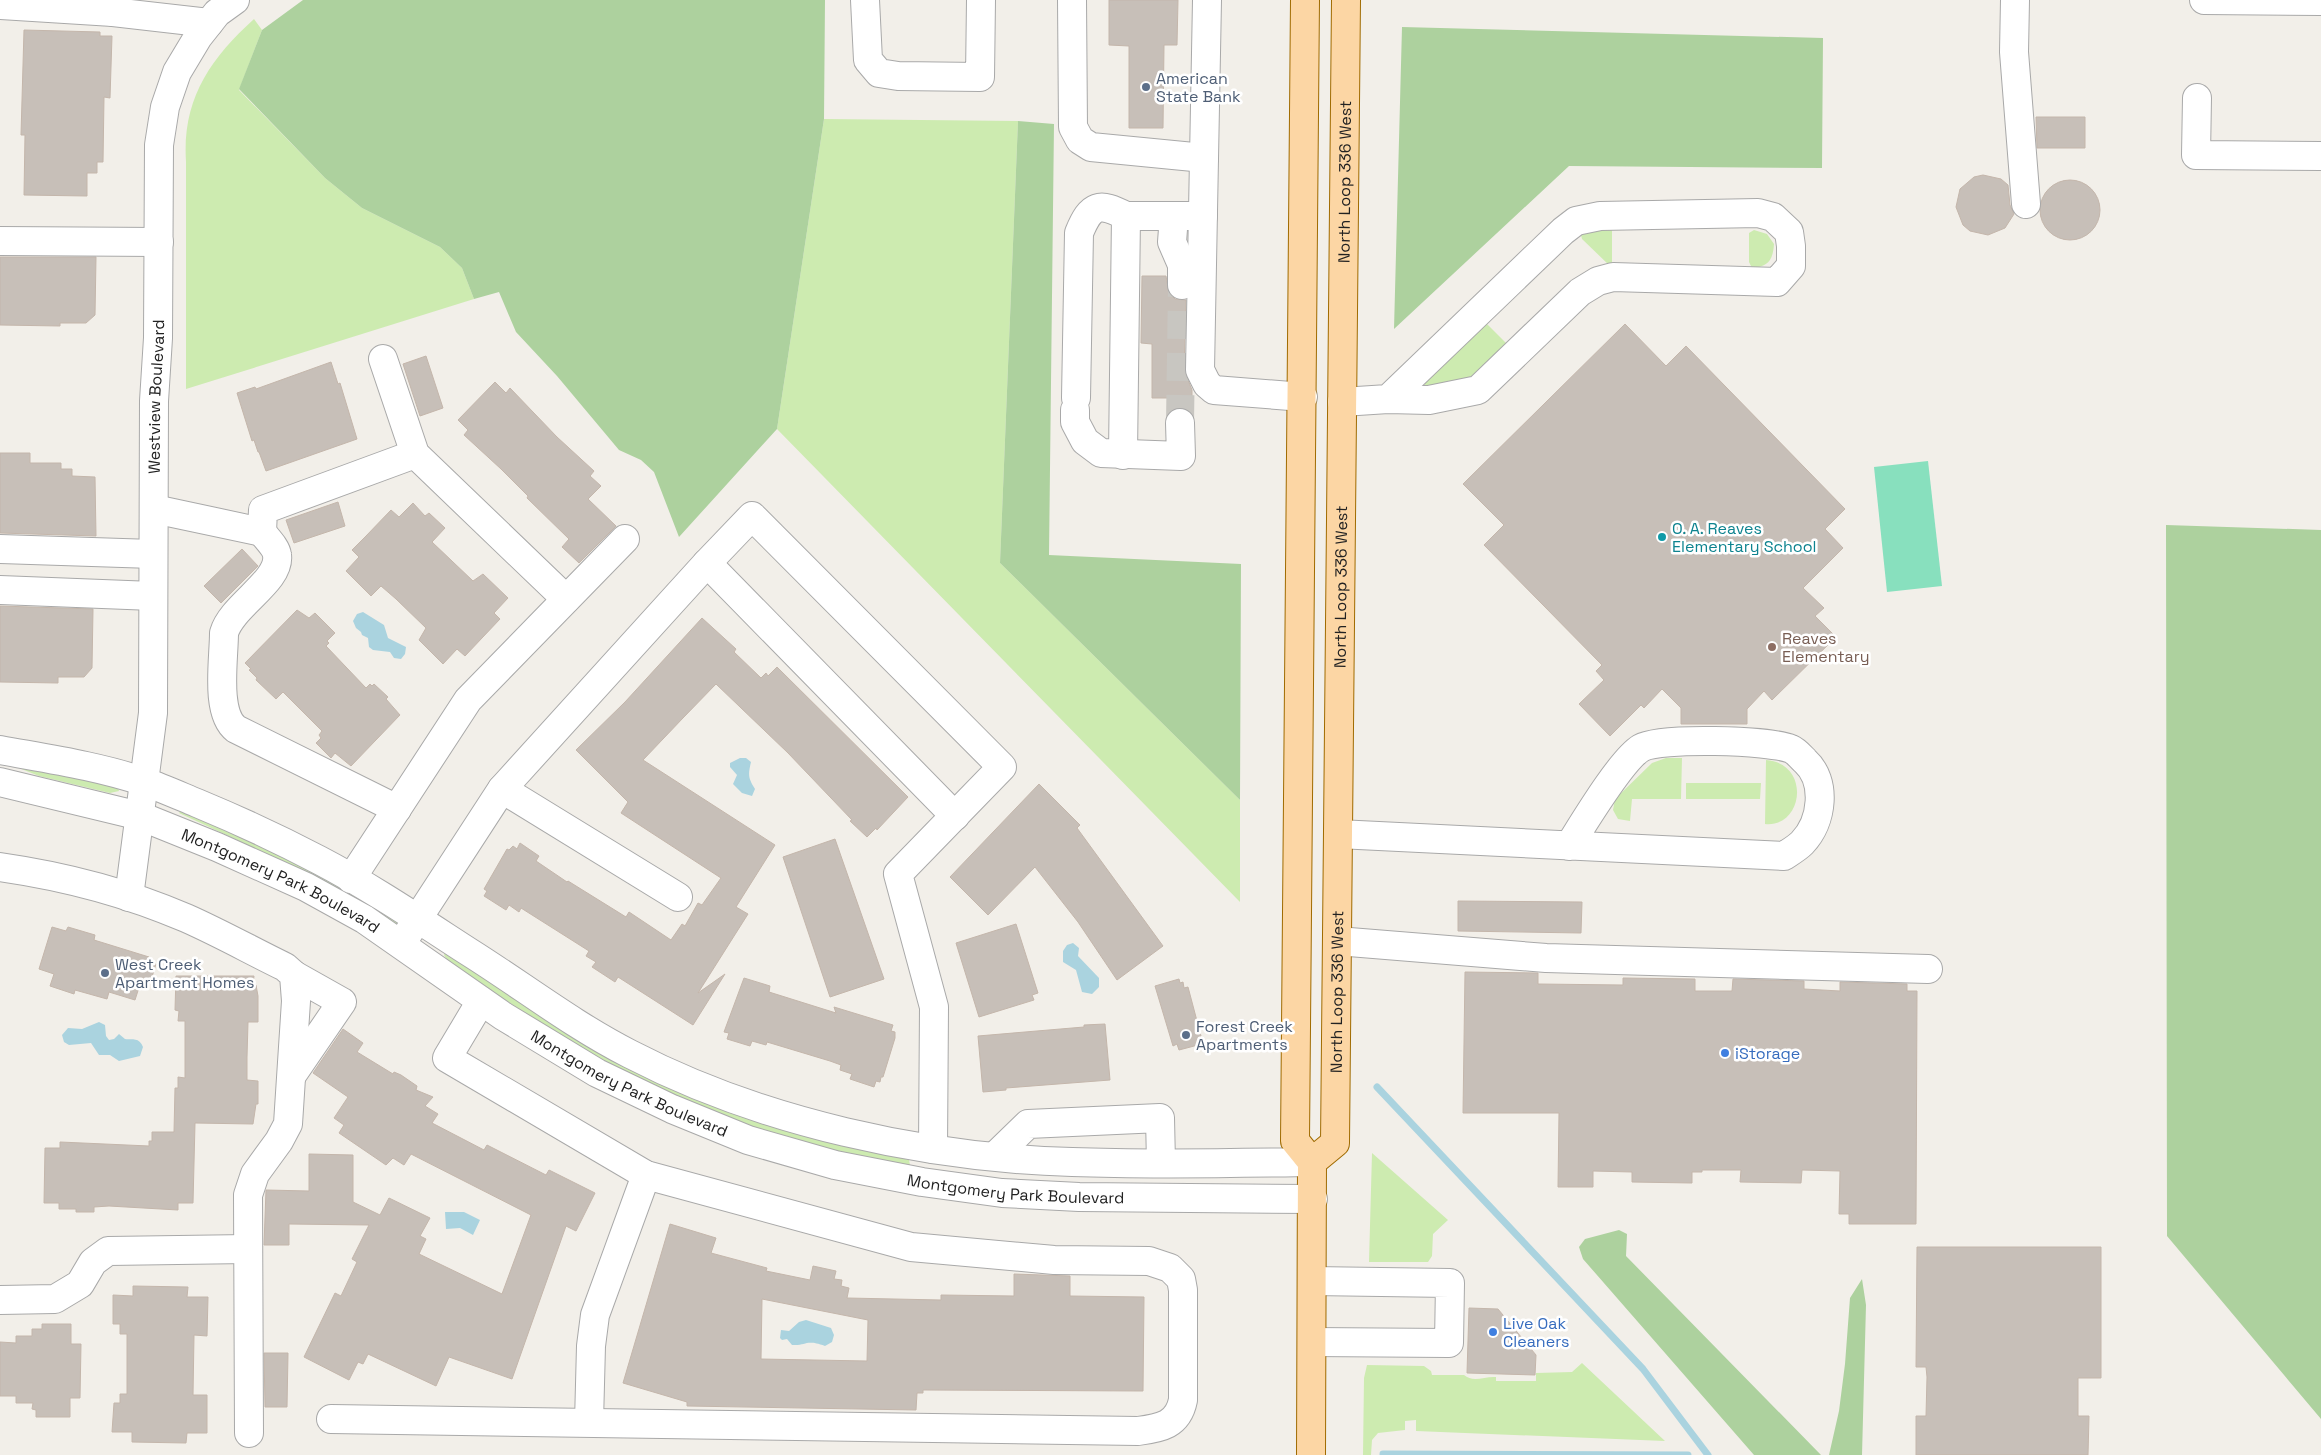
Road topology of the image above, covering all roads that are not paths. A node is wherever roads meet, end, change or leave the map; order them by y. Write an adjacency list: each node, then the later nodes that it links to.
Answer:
1 (235, 0): 13 (street, Westview Boulevard)
2 (865, 0): 3 (street)
3 (981, 0)
4 (1072, 0): 16 (street)
5 (1207, 0): 16 (street)
6 (1305, 0): 25 (main road)
7 (1346, 0): 27 (main road, North Loop 336 West)
8 (2016, 0): 17 (street)
9 (2204, 0): 10 (street)
10 (2321, 1)
11 (0, 5): 12 (street)
12 (107, 6): 13 (street)
13 (209, 23): 22 (street, Westview Boulevard)
14 (2197, 98): 15 (street)
15 (2321, 156)
16 (1204, 158): 20 (street)
17 (2026, 204)
18 (1126, 216): 19 (street); 30 (street); 30 (street)
19 (1174, 216): 20 (street); 23 (street)
20 (1203, 216): 25 (street)
21 (0, 241): 22 (street)
22 (158, 242): 31 (street, Westview Boulevard)
23 (1182, 285)
24 (383, 359): 29 (street)
25 (1303, 397): 27 (main road); 62 (main road)
26 (1388, 399): 26 (street); 27 (street)
27 (1342, 402): 47 (main road, North Loop 336 West)
28 (1180, 423): 30 (street)
29 (415, 454): 32 (street); 39 (street)
30 (1123, 455)
31 (154, 508): 32 (street); 35 (street, Westview Boulevard)
32 (262, 532): 44 (street)
33 (625, 539): 39 (street)
34 (0, 549): 35 (street)
35 (153, 554): 38 (street, Westview Boulevard)
36 (707, 563): 43 (street); 46 (street); 46 (street)
37 (0, 590): 38 (street)
38 (153, 596): 42 (street, Westview Boulevard)
39 (566, 599): 44 (street)
40 (0, 750): 42 (street, Montgomery Park Boulevard)
41 (0, 782): 45 (street, Montgomery Park Boulevard)
42 (145, 782): 45 (street, Westview Boulevard); 50 (street, Montgomery Park Boulevard)
43 (502, 789): 52 (street); 53 (street)
44 (396, 809): 50 (street)
45 (140, 816): 51 (street, Westview Boulevard); 55 (street, Montgomery Park Boulevard)
46 (955, 816): 60 (street)
47 (1338, 834): 48 (street); 54 (main road, North Loop 336 West)
48 (1569, 846): 48 (street)
49 (0, 867): 51 (street)
50 (350, 879): 53 (street, Montgomery Park Boulevard)
51 (129, 897): 57 (street)
52 (678, 898)
53 (417, 920): 55 (street); 60 (street, Montgomery Park Boulevard)
54 (1337, 941): 56 (street); 62 (main road, North Loop 336 West)
55 (400, 944): 58 (street, Montgomery Park Boulevard)
56 (1928, 969)
57 (294, 975): 59 (street); 59 (street)
58 (481, 1001): 64 (street); 65 (street, Montgomery Park Boulevard)
59 (292, 1076): 66 (street)
60 (933, 1149): 61 (street, Montgomery Park Boulevard)
61 (995, 1156): 63 (street, Montgomery Park Boulevard); 63 (street)
62 (1312, 1162): 63 (street, Montgomery Park Boulevard); 65 (main road)
63 (1161, 1163)
64 (646, 1175): 71 (street); 71 (street)
65 (1313, 1199): 67 (main road)
66 (248, 1249): 68 (street); 72 (street)
67 (1312, 1281): 69 (main road); 69 (street)
68 (0, 1300)
69 (1312, 1342): 73 (main road)
70 (331, 1419): 71 (street)
71 (589, 1422)
72 (249, 1433)
73 (1311, 1455)

